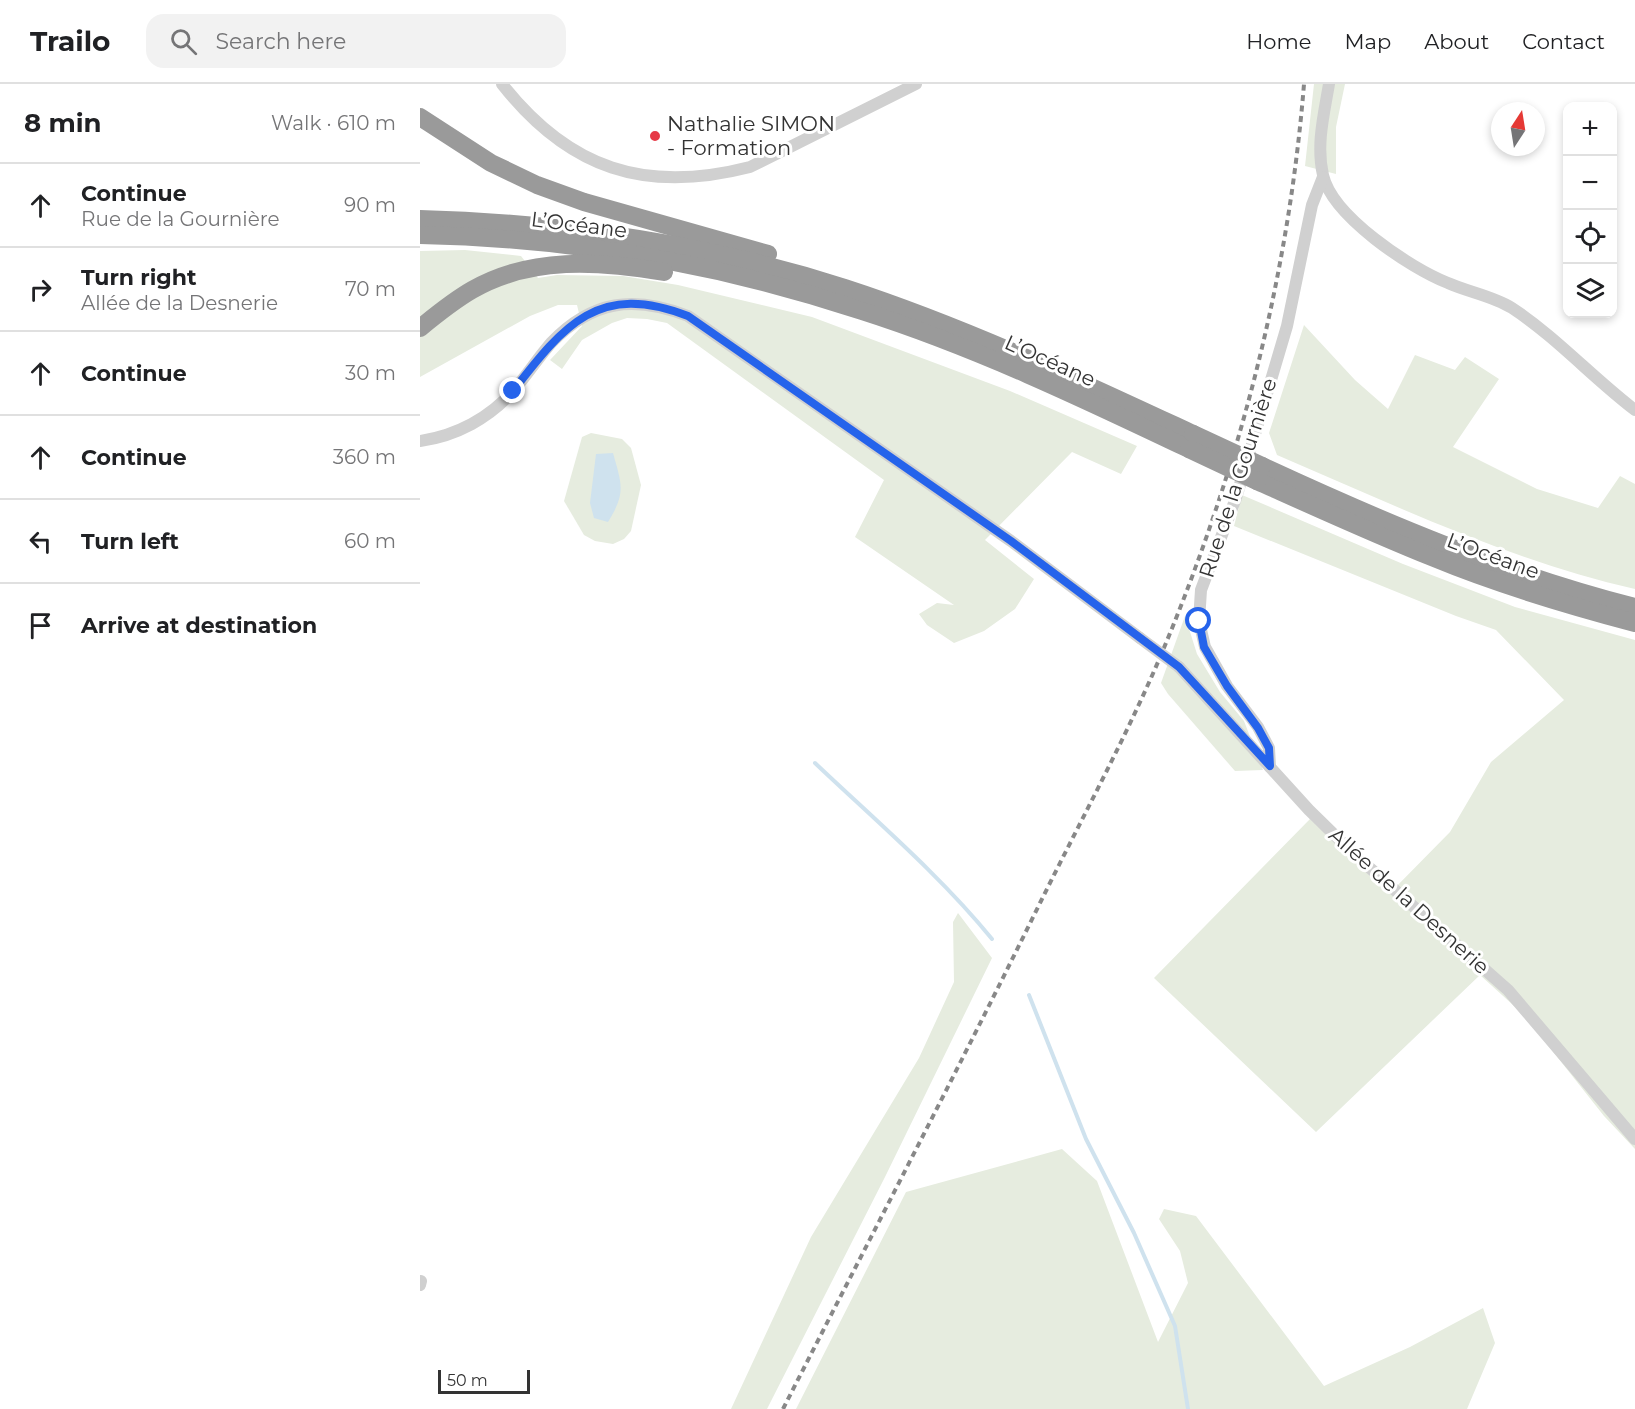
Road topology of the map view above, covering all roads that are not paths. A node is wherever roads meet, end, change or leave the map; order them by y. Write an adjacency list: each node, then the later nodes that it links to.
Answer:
1 (502, 84): 4 (street)
2 (916, 84): 4 (street)
3 (1329, 84): 6 (street)
4 (894, 89)
5 (420, 117): 10 (highway)
6 (1323, 177): 12 (street); 18 (street, Rue de la Gournière)
7 (420, 219): 10 (highway, L’Océane)
8 (420, 235): 9 (highway, L’Océane)
9 (737, 275): 11 (highway); 14 (highway, L’Océane)
10 (846, 288): 14 (highway, L’Océane)
11 (420, 328)
12 (1635, 410)
13 (420, 441): 18 (street, Allée de la Desnerie, bridge)
14 (1191, 442): 15 (highway, L’Océane, bridge)
15 (1259, 473): 16 (highway, L’Océane); 17 (highway, L’Océane)
16 (1635, 607)
17 (1635, 623)
18 (1270, 766): 19 (street, Allée de la Desnerie)
19 (1635, 1139)

